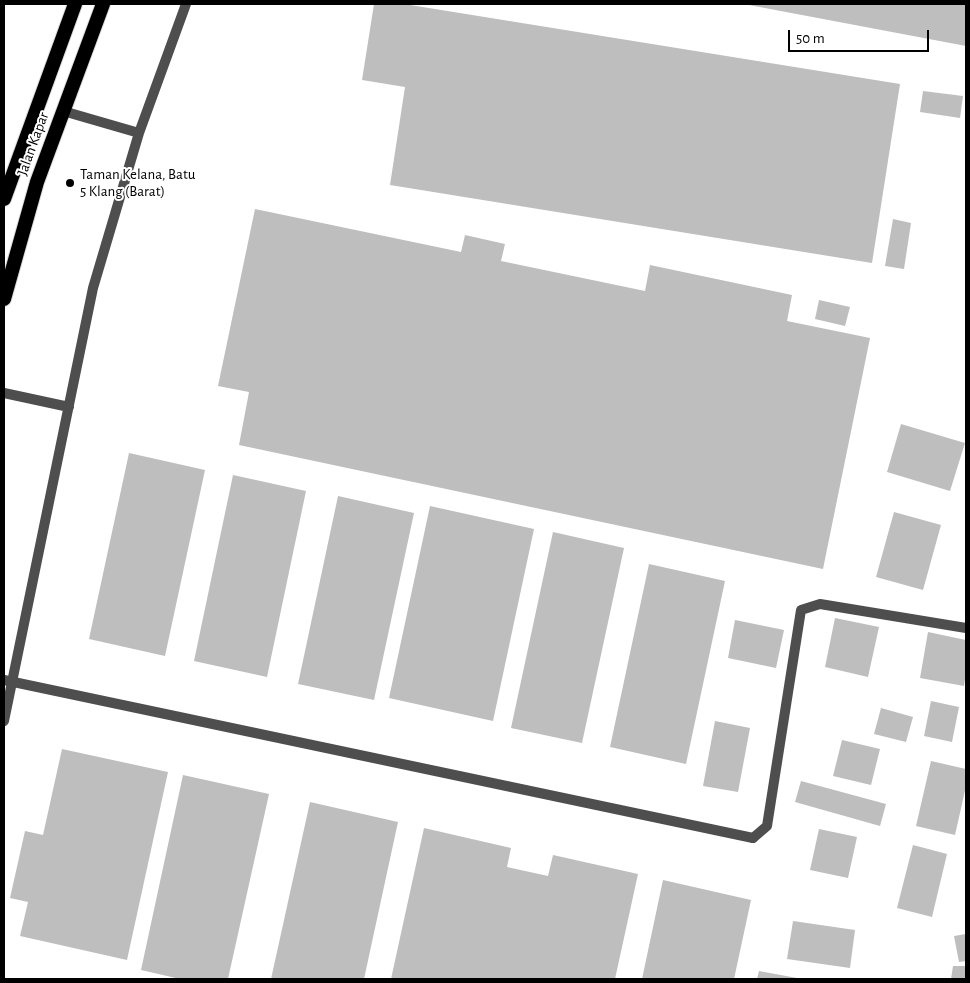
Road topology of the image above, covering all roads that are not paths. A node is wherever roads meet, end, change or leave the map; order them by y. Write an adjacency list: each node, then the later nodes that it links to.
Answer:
1 (74, 4): 6 (highway, Jalan Kapar)
2 (103, 4): 4 (highway, Jalan Kapar)
3 (186, 4): 5 (street)
4 (63, 111): 5 (street); 7 (highway, Jalan Kapar)
5 (139, 133): 9 (street)
6 (4, 198)
7 (4, 299)
8 (4, 393): 9 (street)
9 (69, 407): 11 (street)
10 (966, 628): 11 (street)
11 (8, 681): 12 (street)
12 (4, 722)

